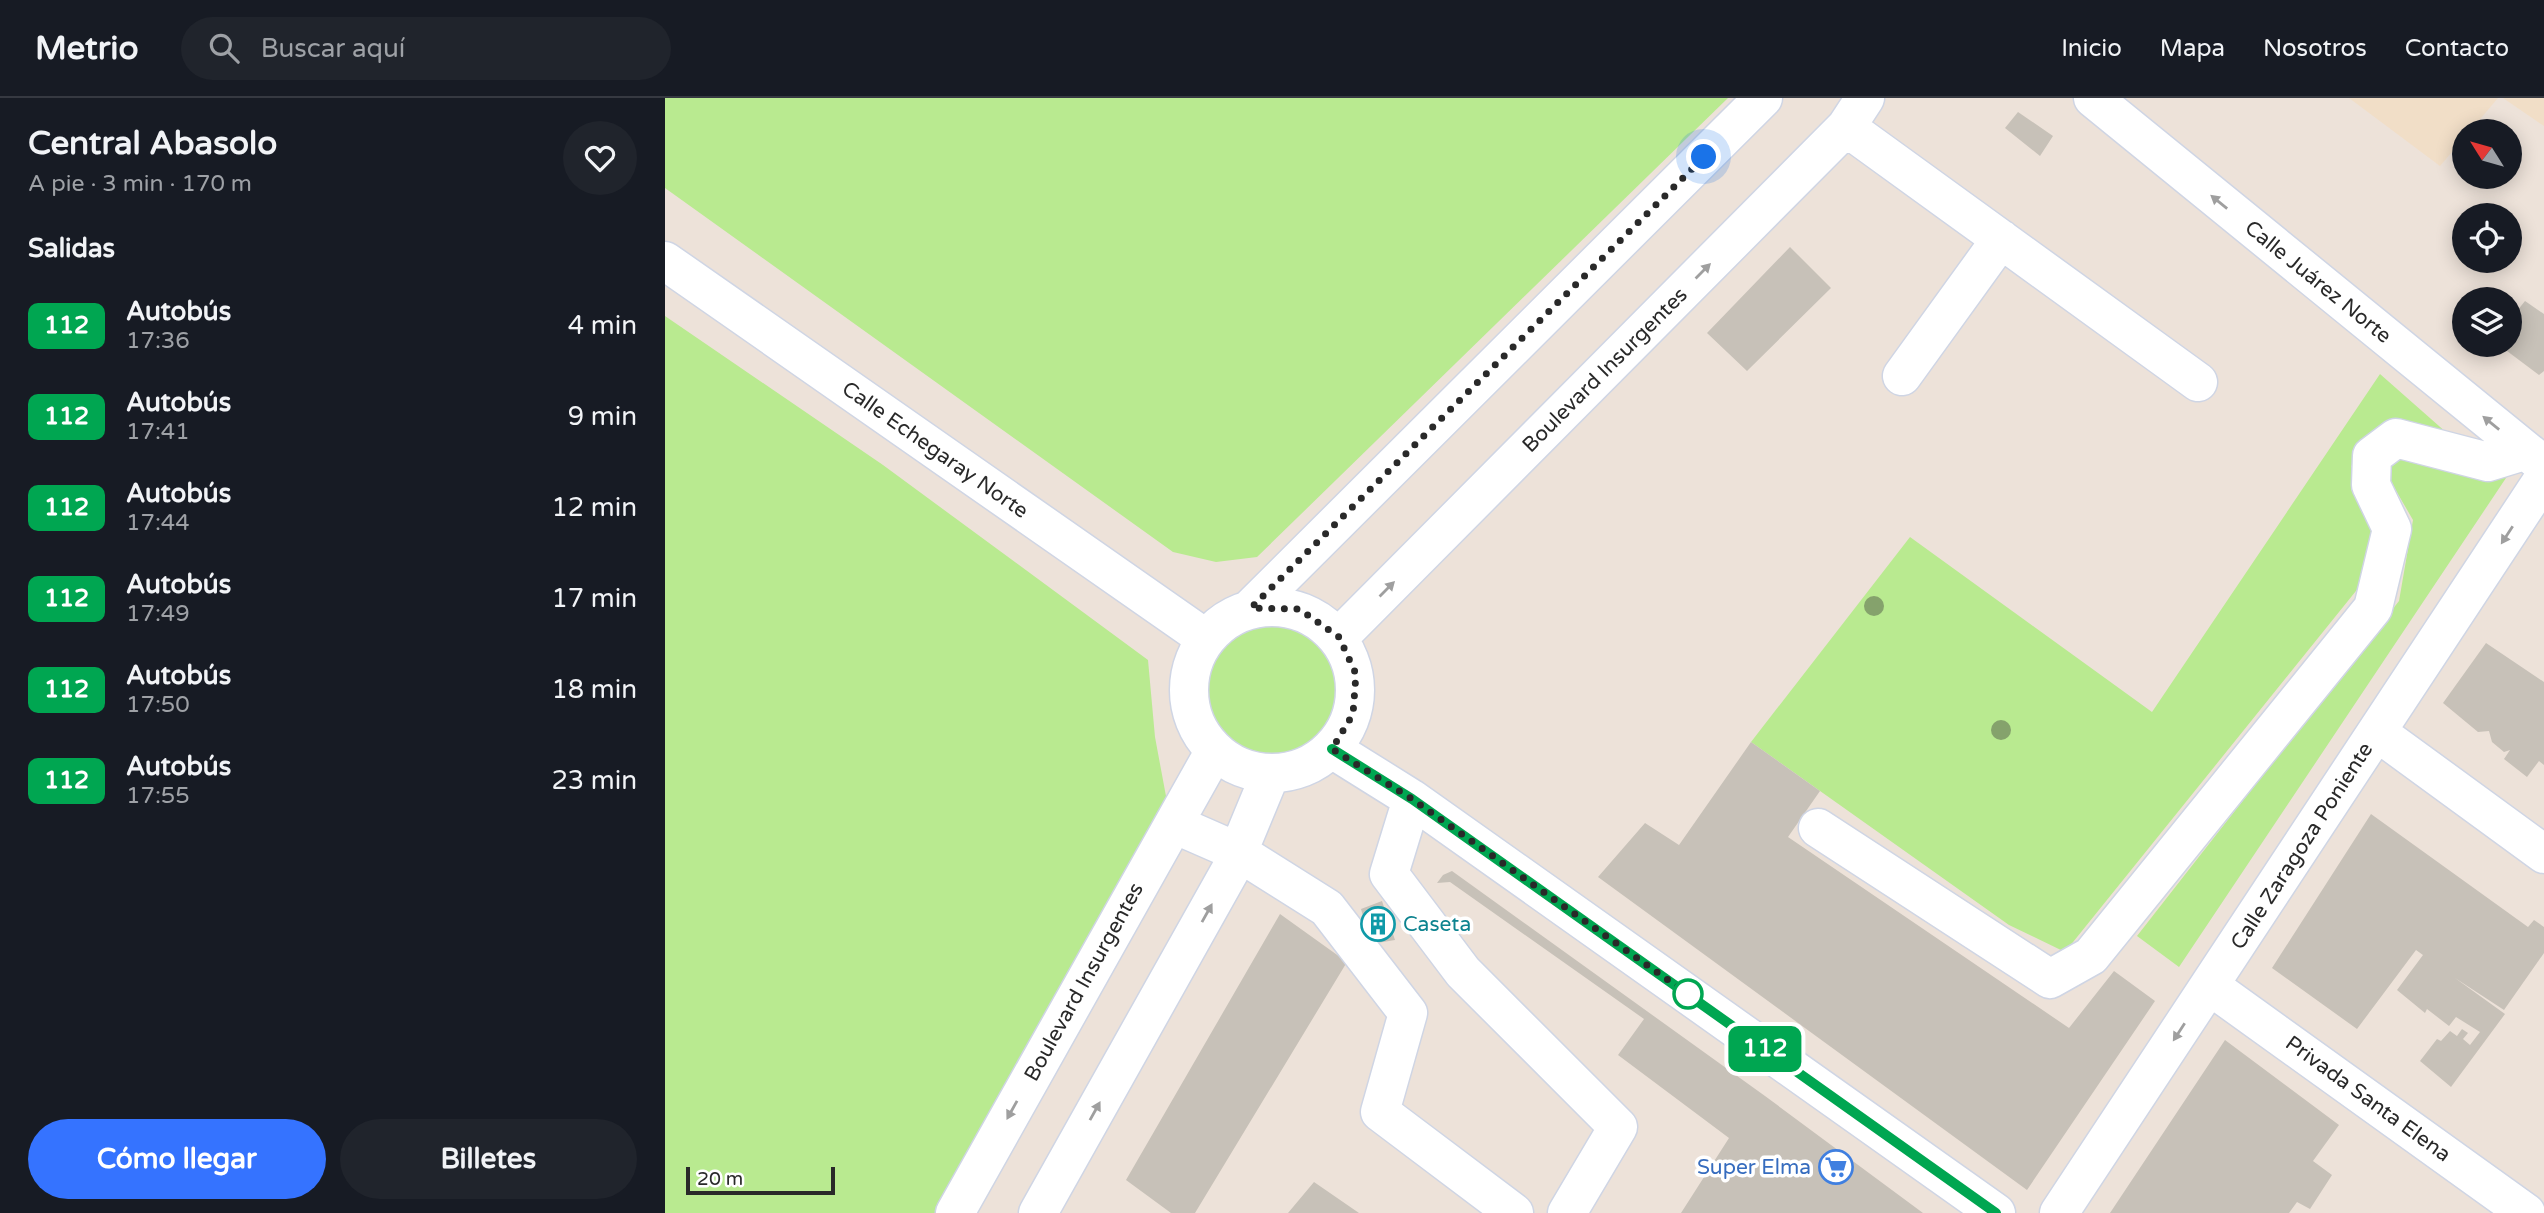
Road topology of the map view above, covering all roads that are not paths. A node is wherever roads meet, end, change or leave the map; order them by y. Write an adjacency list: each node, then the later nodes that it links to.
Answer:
1 (1763, 98): 9 (street)
2 (2092, 98): 8 (street, Calle Juárez Norte, one-way to 2)
3 (1855, 112): 4 (street); 10 (street, Boulevard Insurgentes, one-way to 3)
4 (2001, 239): 6 (street); 7 (street)
5 (665, 261): 11 (street, Calle Echegaray Norte)
6 (1902, 376)
7 (2198, 382)
8 (2537, 465): 12 (street, Calle Zaragoza Poniente, one-way to 12); 18 (street)
9 (1251, 608): 10 (street); 11 (street)
10 (1339, 637): 13 (street)
11 (1205, 638): 14 (street)
12 (2377, 732): 20 (street); 21 (street, Calle Zaragoza Poniente)
13 (1332, 749): 15 (street); 16 (street)
14 (1214, 752): 15 (street); 17 (street, Boulevard Insurgentes)
15 (1271, 775): 19 (street)
16 (1412, 799): 25 (street); 26 (street)
17 (1174, 824): 19 (street); 22 (street, Boulevard Insurgentes, one-way to 22)
18 (1818, 828)
19 (1238, 852): 23 (street, one-way to 19); 24 (street)
20 (2544, 854)
21 (2210, 986): 27 (street, Calle Zaragoza Poniente, one-way to 27); 28 (street, Privada Santa Elena)
22 (954, 1213)
23 (1038, 1213)
24 (1514, 1213)
25 (1567, 1213)
26 (1996, 1213)
27 (2059, 1213)
28 (2526, 1213)

